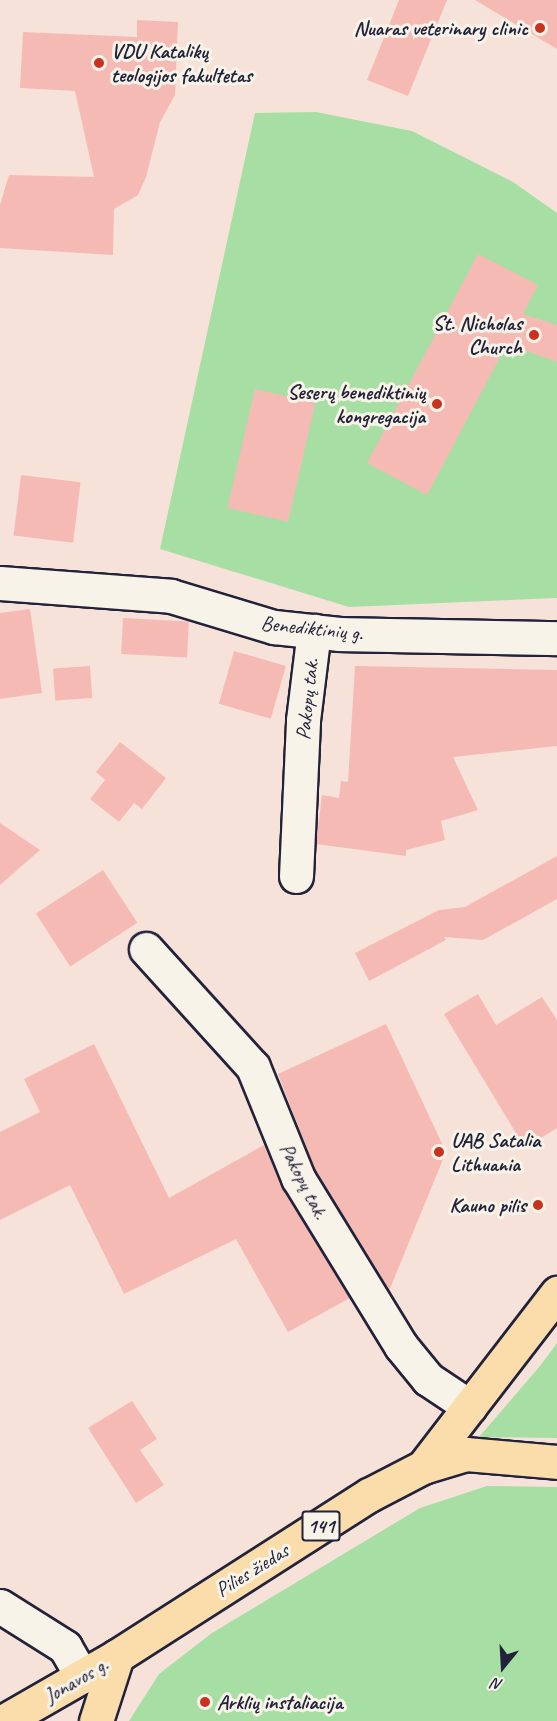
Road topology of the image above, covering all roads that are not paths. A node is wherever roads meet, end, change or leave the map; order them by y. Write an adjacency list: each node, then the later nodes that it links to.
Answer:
1 (0, 584): 2 (street, Benediktinių g.)
2 (314, 631): 3 (street, Benediktinių g.); 4 (street, Pakopų tak.)
3 (557, 638)
4 (296, 876)
5 (146, 948): 7 (street, Pakopų tak.)
6 (557, 1293): 7 (main road, 141)
7 (470, 1407): 9 (main road, 141)
8 (557, 1462): 9 (main road, Pilies žiedas)
9 (423, 1467): 11 (main road, Pilies žiedas / 141)
10 (0, 1606): 12 (street)
11 (117, 1656): 12 (main road, Jonavos g.); 14 (main road)
12 (82, 1676): 13 (main road, Jonavos g.)
13 (4, 1721)
14 (96, 1721)

